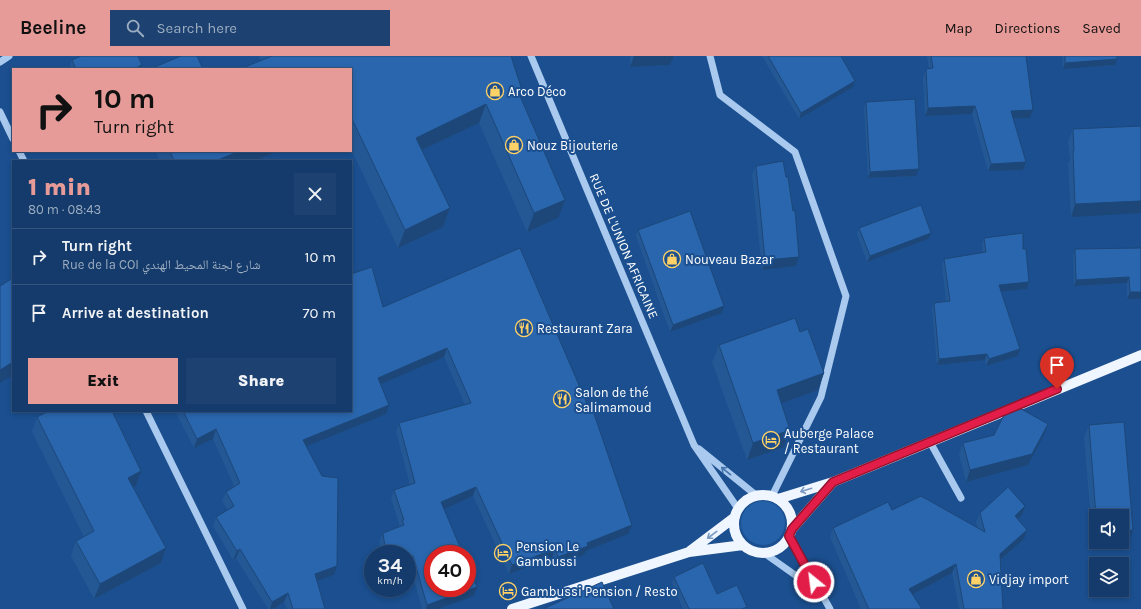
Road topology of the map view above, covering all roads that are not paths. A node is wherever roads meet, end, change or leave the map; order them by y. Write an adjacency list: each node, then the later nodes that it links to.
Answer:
1 (9, 56): 4 (street)
2 (531, 56): 10 (street, RUE DE L'UNION AFRICAINE)
3 (710, 56): 13 (street)
4 (0, 62)
5 (0, 112): 6 (street)
6 (12, 136)
7 (1141, 354): 9 (main road)
8 (146, 412): 21 (street)
9 (930, 442): 11 (main road); 14 (street)
10 (694, 445): 12 (street, RUE DE L'UNION AFRICAINE, one-way to 10); 15 (street, RUE DE L'UNION AFRICAINE)
11 (833, 482): 13 (main road, one-way to 13); 16 (main road)
12 (756, 496): 13 (main road); 15 (main road)
13 (775, 497): 16 (main road)
14 (961, 498)
15 (737, 513): 17 (main road); 18 (main road, one-way to 18)
16 (790, 533): 19 (main road); 20 (street)
17 (743, 545): 18 (main road); 19 (main road)
18 (688, 552): 22 (main road)
19 (764, 553): 20 (street)
20 (821, 593): 23 (street)
21 (243, 609)
22 (512, 609)
23 (830, 609)

